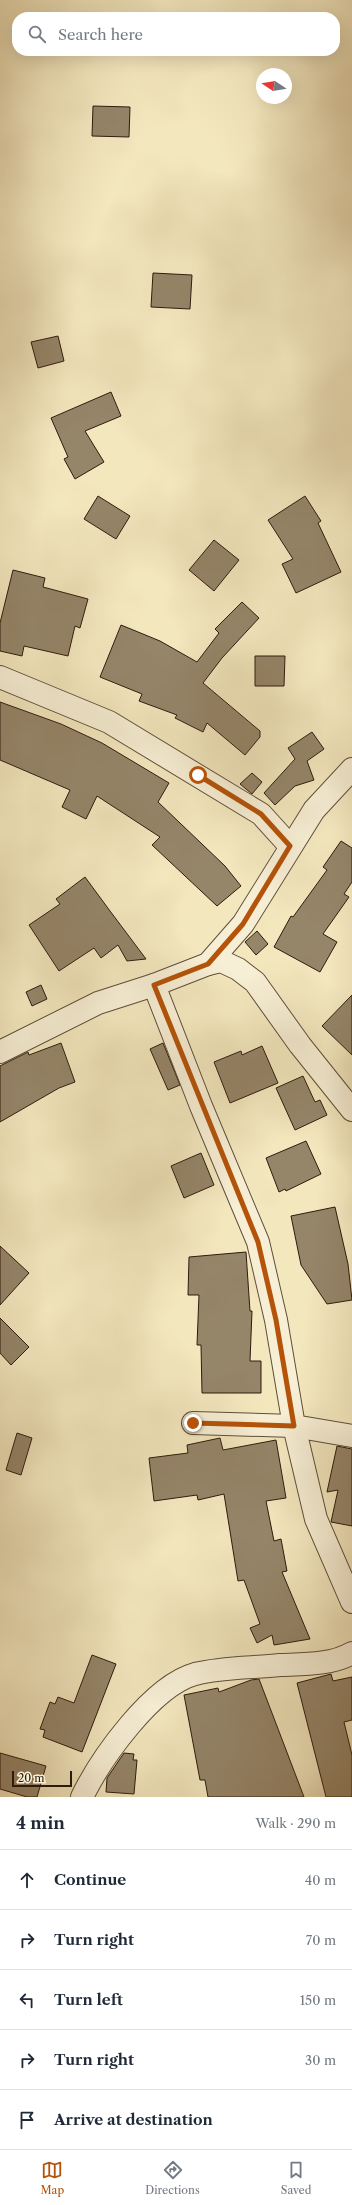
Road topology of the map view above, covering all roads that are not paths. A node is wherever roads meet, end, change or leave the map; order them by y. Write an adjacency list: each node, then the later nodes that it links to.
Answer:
1 (0, 677): 3 (street)
2 (352, 769): 3 (street)
3 (290, 846): 4 (street)
4 (208, 964): 5 (street); 7 (street)
5 (154, 985): 6 (street); 9 (street)
6 (0, 1052)
7 (352, 1110)
8 (193, 1423): 9 (street)
9 (294, 1426): 10 (street); 11 (street)
10 (352, 1436)
11 (352, 1602)
12 (352, 1653): 13 (street)
13 (82, 1797)

